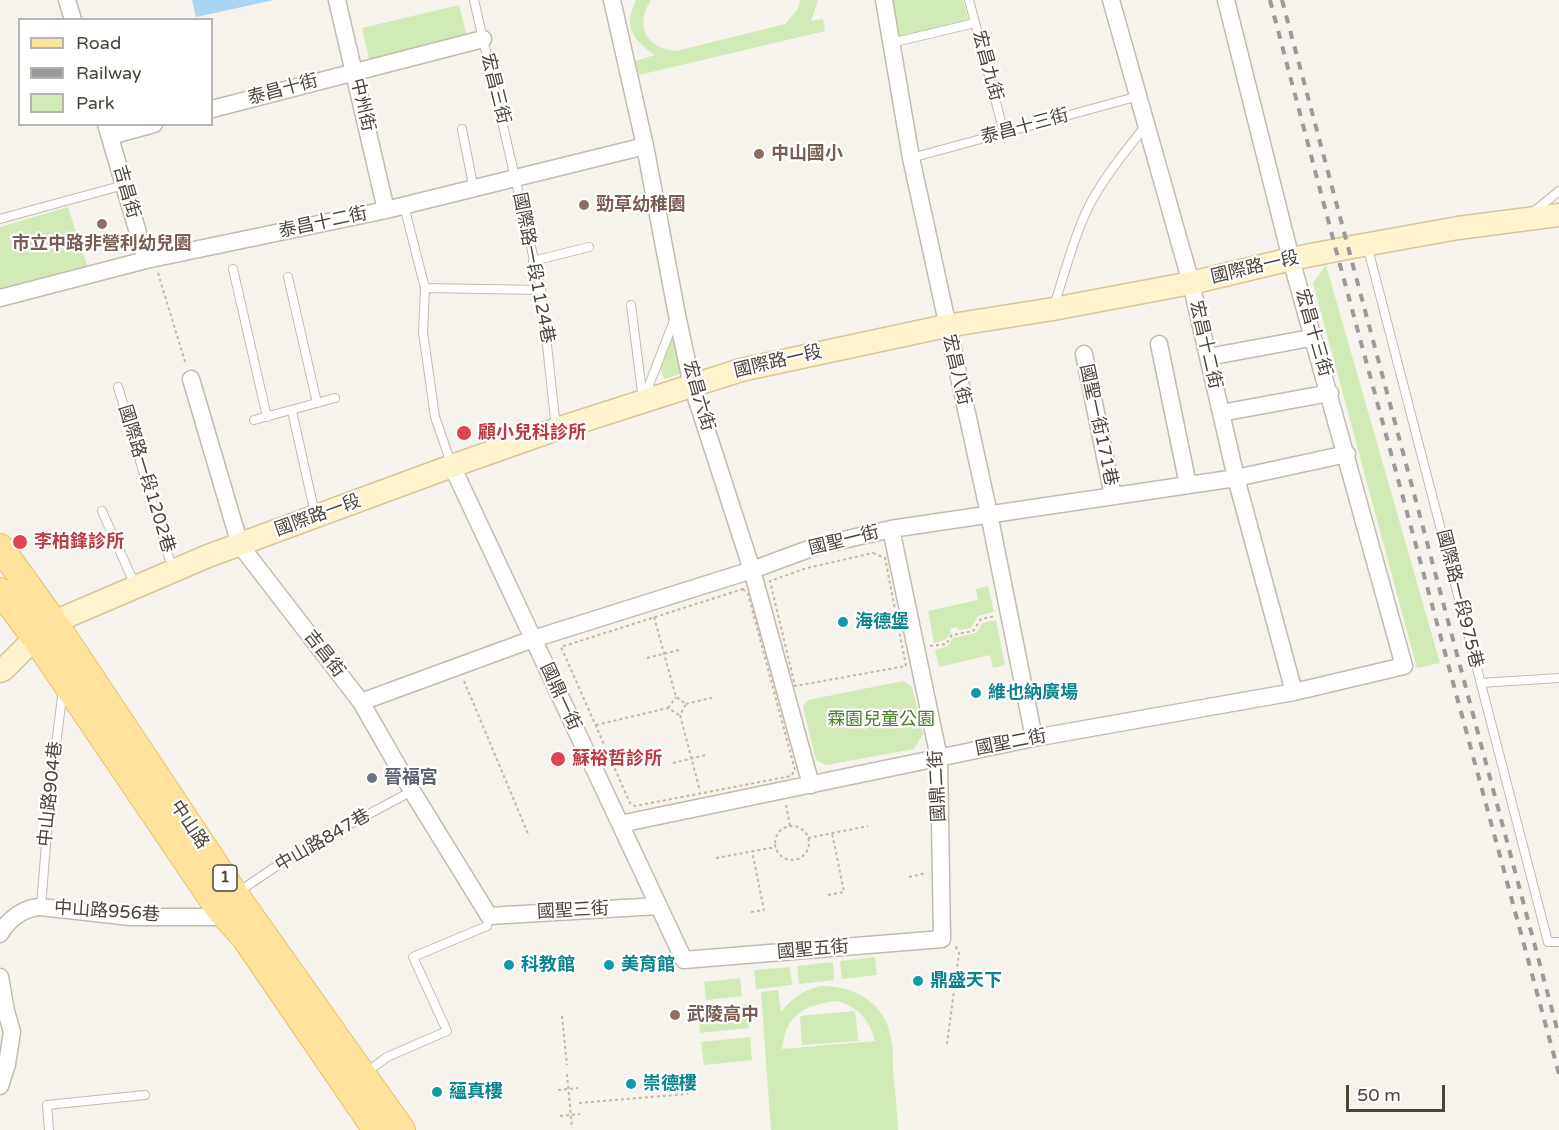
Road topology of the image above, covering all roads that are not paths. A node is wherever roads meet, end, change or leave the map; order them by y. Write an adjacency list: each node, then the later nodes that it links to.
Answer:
1 (67, 0): 9 (street)
2 (337, 0): 13 (street, 中州街)
3 (474, 0): 11 (lane, 宏昌三街)
4 (612, 0): 21 (street, 宏昌六街)
5 (884, 0): 12 (street, 宏昌八街)
6 (969, 0): 10 (lane, 宏昌九街)
7 (1111, 0): 14 (street, 宏昌十二街)
8 (1226, 0): 35 (street, 宏昌十三街)
9 (72, 18)
10 (975, 24): 12 (lane); 20 (lane, 宏昌九街)
11 (483, 39): 13 (street, 泰昌十街); 23 (lane, 宏昌三街)
12 (891, 43): 22 (street, 宏昌八街)
13 (354, 71): 15 (street, 泰昌十街); 28 (street, 中州街)
14 (1139, 96): 16 (street, 宏昌十二街); 20 (lane, 泰昌十三街)
15 (213, 109)
16 (1147, 124): 39 (street, 宏昌十二街); 44 (lane)
17 (139, 126): 19 (street)
18 (462, 129): 25 (lane)
19 (108, 130): 24 (street, 吉昌街)
20 (1004, 133): 22 (lane, 泰昌十三街)
21 (645, 146): 23 (street, 泰昌十二街); 45 (street, 宏昌六街)
22 (910, 158): 46 (street, 宏昌八街)
23 (516, 178): 25 (street, 泰昌十二街); 36 (lane, 國際路一段1124巷)
24 (124, 185): 31 (lane); 34 (street, 吉昌街)
25 (474, 190): 27 (street, 泰昌十二街)
26 (1559, 190): 30 (lane)
27 (404, 206): 28 (street, 泰昌十二街); 40 (lane)
28 (386, 210): 34 (street, 泰昌十二街)
29 (1559, 215): 30 (street, 國際路一段)
30 (1525, 218): 32 (street, 國際路一段)
31 (0, 219)
32 (1367, 244): 35 (street, 國際路一段); 85 (lane, 國際路一段975巷)
33 (589, 247): 36 (lane)
34 (150, 259): 42 (street, 泰昌十二街)
35 (1291, 259): 39 (street, 國際路一段); 54 (street, 宏昌十三街)
36 (533, 261): 41 (lane, 國際路一段1124巷)
37 (233, 268): 60 (lane)
38 (288, 277): 57 (lane)
39 (1191, 283): 44 (street, 國際路一段); 50 (street, 宏昌十二街)
40 (425, 288): 41 (lane); 64 (lane)
41 (541, 290): 62 (lane, 國際路一段1124巷)
42 (0, 298)
43 (631, 305): 56 (lane)
44 (1053, 309): 46 (street, 國際路一段)
45 (676, 315): 52 (street, 宏昌六街); 56 (lane)
46 (946, 326): 52 (street, 國際路一段); 69 (street, 宏昌八街)
47 (1305, 339): 50 (street)
48 (1159, 344): 66 (street)
49 (1083, 354): 67 (street, 國聖一街171巷)
50 (1208, 357): 59 (street, 宏昌十二街)
51 (191, 379): 72 (street, 吉昌街)
52 (692, 384): 56 (street, 國際路一段); 74 (street, 宏昌六街)
53 (118, 387): 75 (lane, 國際路一段1202巷)
54 (1329, 393): 59 (street); 63 (street, 宏昌十三街)
55 (335, 398): 57 (lane)
56 (643, 400): 62 (street, 國際路一段)
57 (317, 403): 58 (lane)
58 (292, 411): 60 (lane); 70 (lane)
59 (1221, 413): 65 (street, 宏昌十二街)
60 (267, 417): 61 (lane)
61 (254, 420)
62 (556, 429): 64 (street, 國際路一段)
63 (1347, 454): 65 (street, 國聖一街); 81 (street, 宏昌十三街)
64 (452, 466): 70 (street, 國際路一段); 79 (street, 國鼎一街)
65 (1236, 478): 66 (street, 國聖一街); 86 (street, 宏昌十二街)
66 (1188, 485): 67 (street, 國聖一街)
67 (1113, 496): 69 (street, 國聖一街)
68 (102, 511): 76 (lane)
69 (989, 514): 71 (street, 國聖一街); 88 (street, 宏昌八街)
70 (316, 517): 72 (street, 國際路一段)
71 (891, 529): 74 (street, 國聖一街); 89 (street, 國鼎二街)
72 (240, 545): 75 (street, 國際路一段); 87 (street, 吉昌街)
73 (0, 547): 78 (main road, 中山路 / 1)
74 (752, 570): 79 (street, 國聖一街); 90 (street, 宏昌六街)
75 (174, 571): 76 (street, 國際路一段)
76 (137, 588): 78 (street, 國際路一段)
77 (0, 591): 78 (main road, 中山路 / 1)
78 (44, 630): 80 (street, 國際路一段); 82 (street); 84 (main road, 中山路 / 1); 93 (main road, 中山路 / 1)
79 (532, 639): 87 (street, 國聖一街); 92 (street, 國鼎一街)
80 (0, 655)
81 (1404, 666): 86 (street, 國聖二街)
82 (0, 671)
83 (1559, 678): 85 (lane)
84 (63, 682): 95 (lane, 中山路904巷); 97 (main road, 中山路 / 1)
85 (1481, 683): 100 (lane, 國際路一段975巷)
86 (1294, 692): 88 (street, 國聖二街)
87 (361, 702): 91 (street, 吉昌街)
88 (1035, 738): 89 (street, 國聖二街)
89 (939, 758): 90 (street, 國聖二街); 99 (street, 國鼎二街)
90 (812, 785): 92 (street, 國聖二街)
91 (412, 791): 93 (lane, 中山路847巷); 96 (street, 吉昌街)
92 (620, 824): 94 (street, 國鼎一街)
93 (235, 894): 104 (main road, 中山路 / 1)
94 (658, 906): 96 (street, 國聖三街); 101 (street, 國鼎一街)
95 (41, 907): 97 (street, 中山路956巷); 98 (street, 中山路956巷)
96 (489, 916): 104 (lane)
97 (225, 917): 104 (main road, 中山路 / 1)
98 (0, 934)
99 (948, 942): 101 (street, 國聖五街)
100 (1559, 942)
101 (684, 960)
102 (0, 977): 103 (street)
103 (3, 1010): 105 (street)
104 (355, 1081): 108 (main road, 中山路 / 1); 109 (main road, 中山路 / 1)
105 (0, 1086)
106 (145, 1095): 107 (lane)
107 (49, 1130)
108 (376, 1130)
109 (402, 1130)

